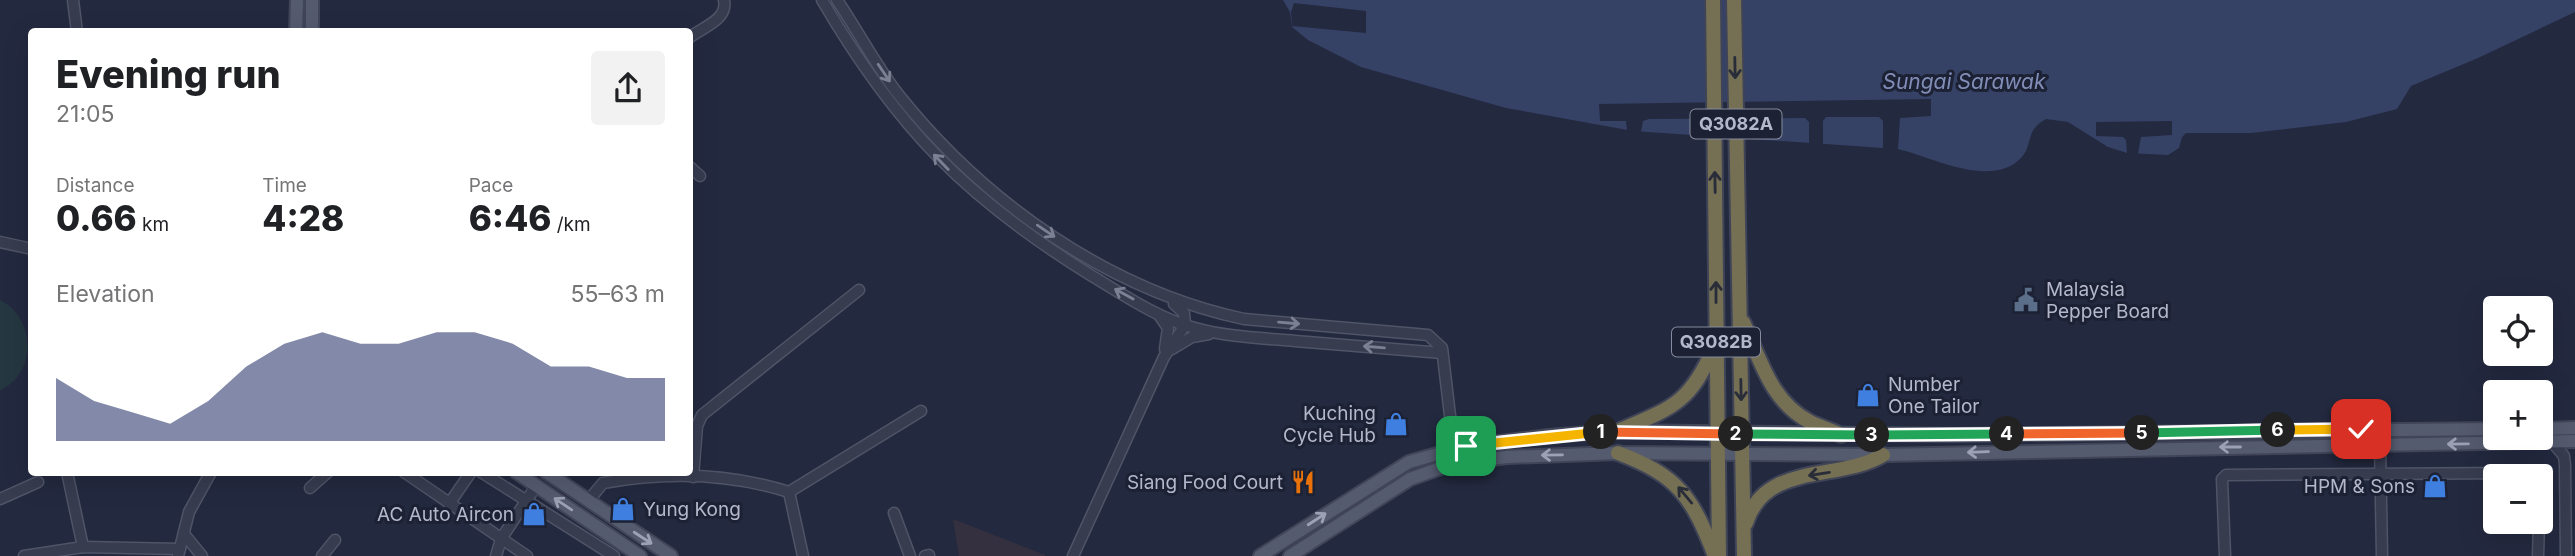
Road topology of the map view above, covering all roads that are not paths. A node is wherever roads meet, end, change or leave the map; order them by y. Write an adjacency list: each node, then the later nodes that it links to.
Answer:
1 (73, 0): 9 (street)
2 (297, 0): 10 (main road)
3 (312, 0): 11 (main road)
4 (724, 0): 12 (street)
5 (822, 0): 19 (street, one-way to 5)
6 (837, 0): 18 (street, one-way to 18)
7 (1713, 0): 23 (highway, Q3082B, one-way to 7)
8 (1734, 0): 20 (highway, Q3082A, one-way to 20)
9 (76, 28)
10 (296, 28)
11 (312, 28)
12 (693, 35)
13 (693, 170): 14 (street)
14 (700, 176)
15 (0, 242): 16 (street)
16 (28, 248)
17 (859, 290): 54 (street)
18 (1167, 298): 21 (street); 24 (street, one-way to 24)
19 (1158, 313): 21 (street); 25 (street)
20 (1740, 314): 32 (highway, Q3082A, one-way to 32); 33 (highway)
21 (1185, 325): 22 (street); 25 (street)
22 (1217, 333): 24 (street, one-way to 22); 25 (street)
23 (1716, 343): 30 (highway); 31 (highway, Q3082B)
24 (1443, 353): 38 (street)
25 (1164, 357): 82 (street)
26 (921, 411): 59 (street)
27 (2575, 428): 29 (main road)
28 (2483, 429): 33 (main road)
29 (2553, 429)
30 (1618, 431): 31 (main road); 38 (main road)
31 (1718, 434): 32 (main road); 40 (highway)
32 (1742, 435): 33 (main road); 41 (highway)
33 (1841, 435)
34 (2575, 441): 36 (main road)
35 (2483, 443): 37 (main road, one-way to 37)
36 (2553, 443): 90 (street)
37 (2381, 444): 42 (main road, one-way to 42); 44 (street)
38 (1454, 449): 83 (main road, one-way to 38)
39 (1618, 453): 40 (main road); 84 (main road, one-way to 84); 85 (highway, one-way to 39)
40 (1718, 454): 41 (main road); 85 (highway)
41 (1743, 455): 42 (main road); 67 (highway)
42 (1883, 455): 67 (highway, one-way to 67)
43 (2483, 473): 44 (street)
44 (2381, 474): 87 (street); 88 (street)
45 (68, 476): 70 (street)
46 (209, 476): 65 (street)
47 (324, 476): 58 (street)
48 (410, 476): 63 (street)
49 (468, 476): 63 (street)
50 (488, 476): 61 (street)
51 (522, 476): 57 (main road)
52 (656, 476): 62 (street)
53 (686, 476): 54 (street)
54 (693, 477): 59 (street)
55 (564, 478): 62 (main road)
56 (38, 482): 60 (street)
57 (536, 486): 61 (street); 78 (main road, one-way to 57)
58 (310, 488)
59 (789, 492): 80 (street)
60 (0, 499)
61 (527, 499): 68 (street); 77 (street)
62 (588, 501): 79 (main road, one-way to 79)
63 (449, 504): 68 (street)
64 (894, 513): 81 (street)
65 (184, 534): 71 (street); 73 (street)
66 (2539, 534): 89 (street)
67 (1743, 537): 86 (highway)
68 (501, 539): 75 (street); 76 (street)
69 (335, 540): 74 (street)
70 (83, 547): 71 (street); 72 (street)
71 (179, 552)
72 (24, 556)
73 (202, 556)
74 (322, 556)
75 (496, 556)
76 (527, 556)
77 (614, 556)
78 (640, 556)
79 (670, 556)
80 (803, 556)
81 (910, 556)
82 (1073, 556)
83 (1260, 556)
84 (1290, 556)
85 (1717, 556)
86 (1744, 556)
87 (2225, 556)
88 (2382, 556)
89 (2538, 556)
90 (2566, 556)

